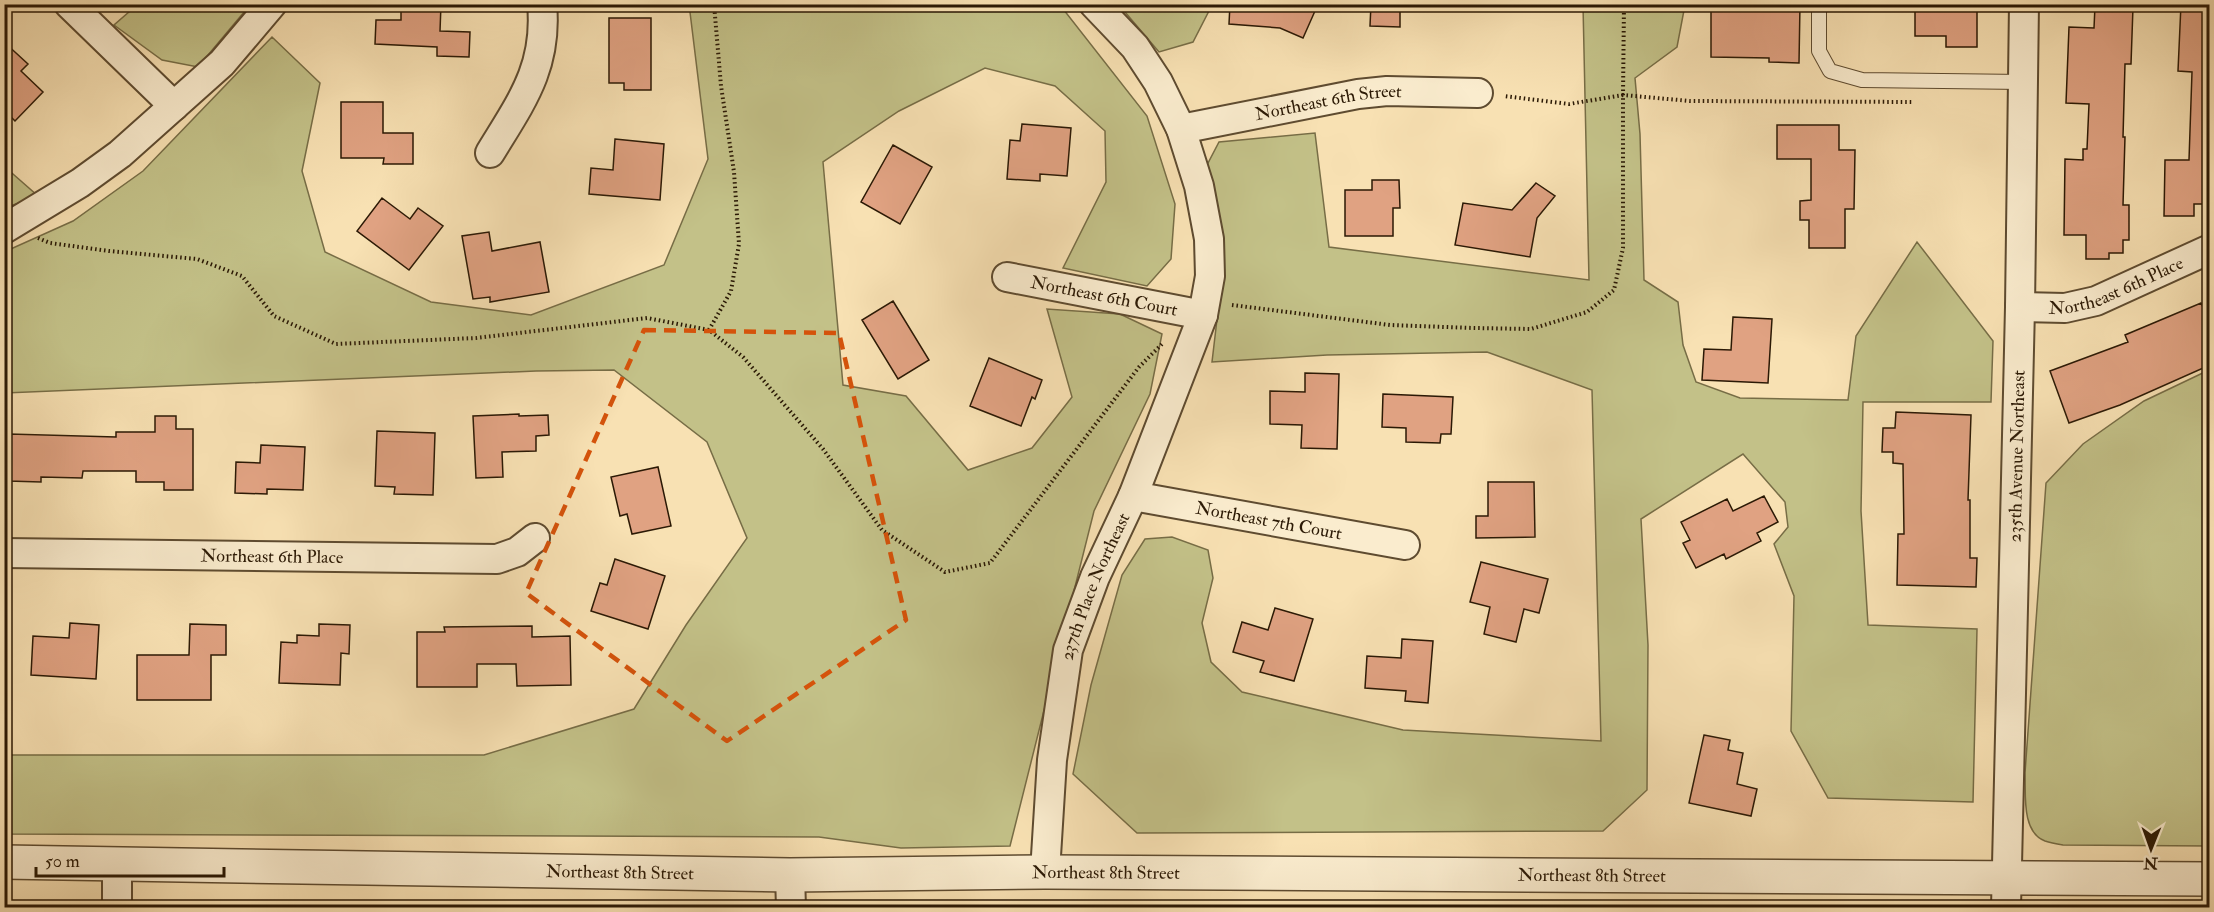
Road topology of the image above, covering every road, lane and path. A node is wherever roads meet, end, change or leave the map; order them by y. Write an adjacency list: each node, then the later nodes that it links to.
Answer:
1 (69, 4): 13 (street)
2 (272, 4): 13 (street)
3 (542, 4): 15 (street)
4 (714, 4): 21 (path)
5 (1094, 4): 14 (street, 237th Place Northeast)
6 (1624, 4): 11 (path)
7 (1819, 4): 9 (lane)
8 (2024, 4): 9 (street, 235th Avenue Northeast)
9 (2023, 82): 19 (street, 235th Avenue Northeast)
10 (1478, 93): 11 (path); 14 (street, Northeast 6th Street)
11 (1623, 95): 12 (path); 20 (path)
12 (1917, 102)
13 (174, 106): 16 (street)
14 (1181, 129): 20 (street, 237th Place Northeast)
15 (490, 153)
16 (7, 228): 21 (path)
17 (2210, 249): 19 (street, Northeast 6th Place)
18 (1007, 277): 20 (street, Northeast 6th Court)
19 (2020, 307): 32 (street, 235th Avenue Northeast)
20 (1204, 308): 23 (street, 237th Place Northeast)
21 (709, 330): 22 (path)
22 (1164, 342)
23 (1133, 496): 25 (street, Northeast 7th Court); 29 (street, 237th Place Northeast)
24 (536, 538): 26 (street, Northeast 6th Place)
25 (1405, 545)
26 (4, 553)
27 (4, 862): 28 (street, Northeast 8th Street)
28 (117, 864): 30 (street, Northeast 8th Street); 33 (street)
29 (1045, 872): 30 (street, Northeast 8th Street); 32 (street, Northeast 8th Street)
30 (790, 875): 34 (street)
31 (2210, 879): 32 (street, Northeast 8th Street)
32 (2006, 893)
33 (117, 908)
34 (791, 908)

